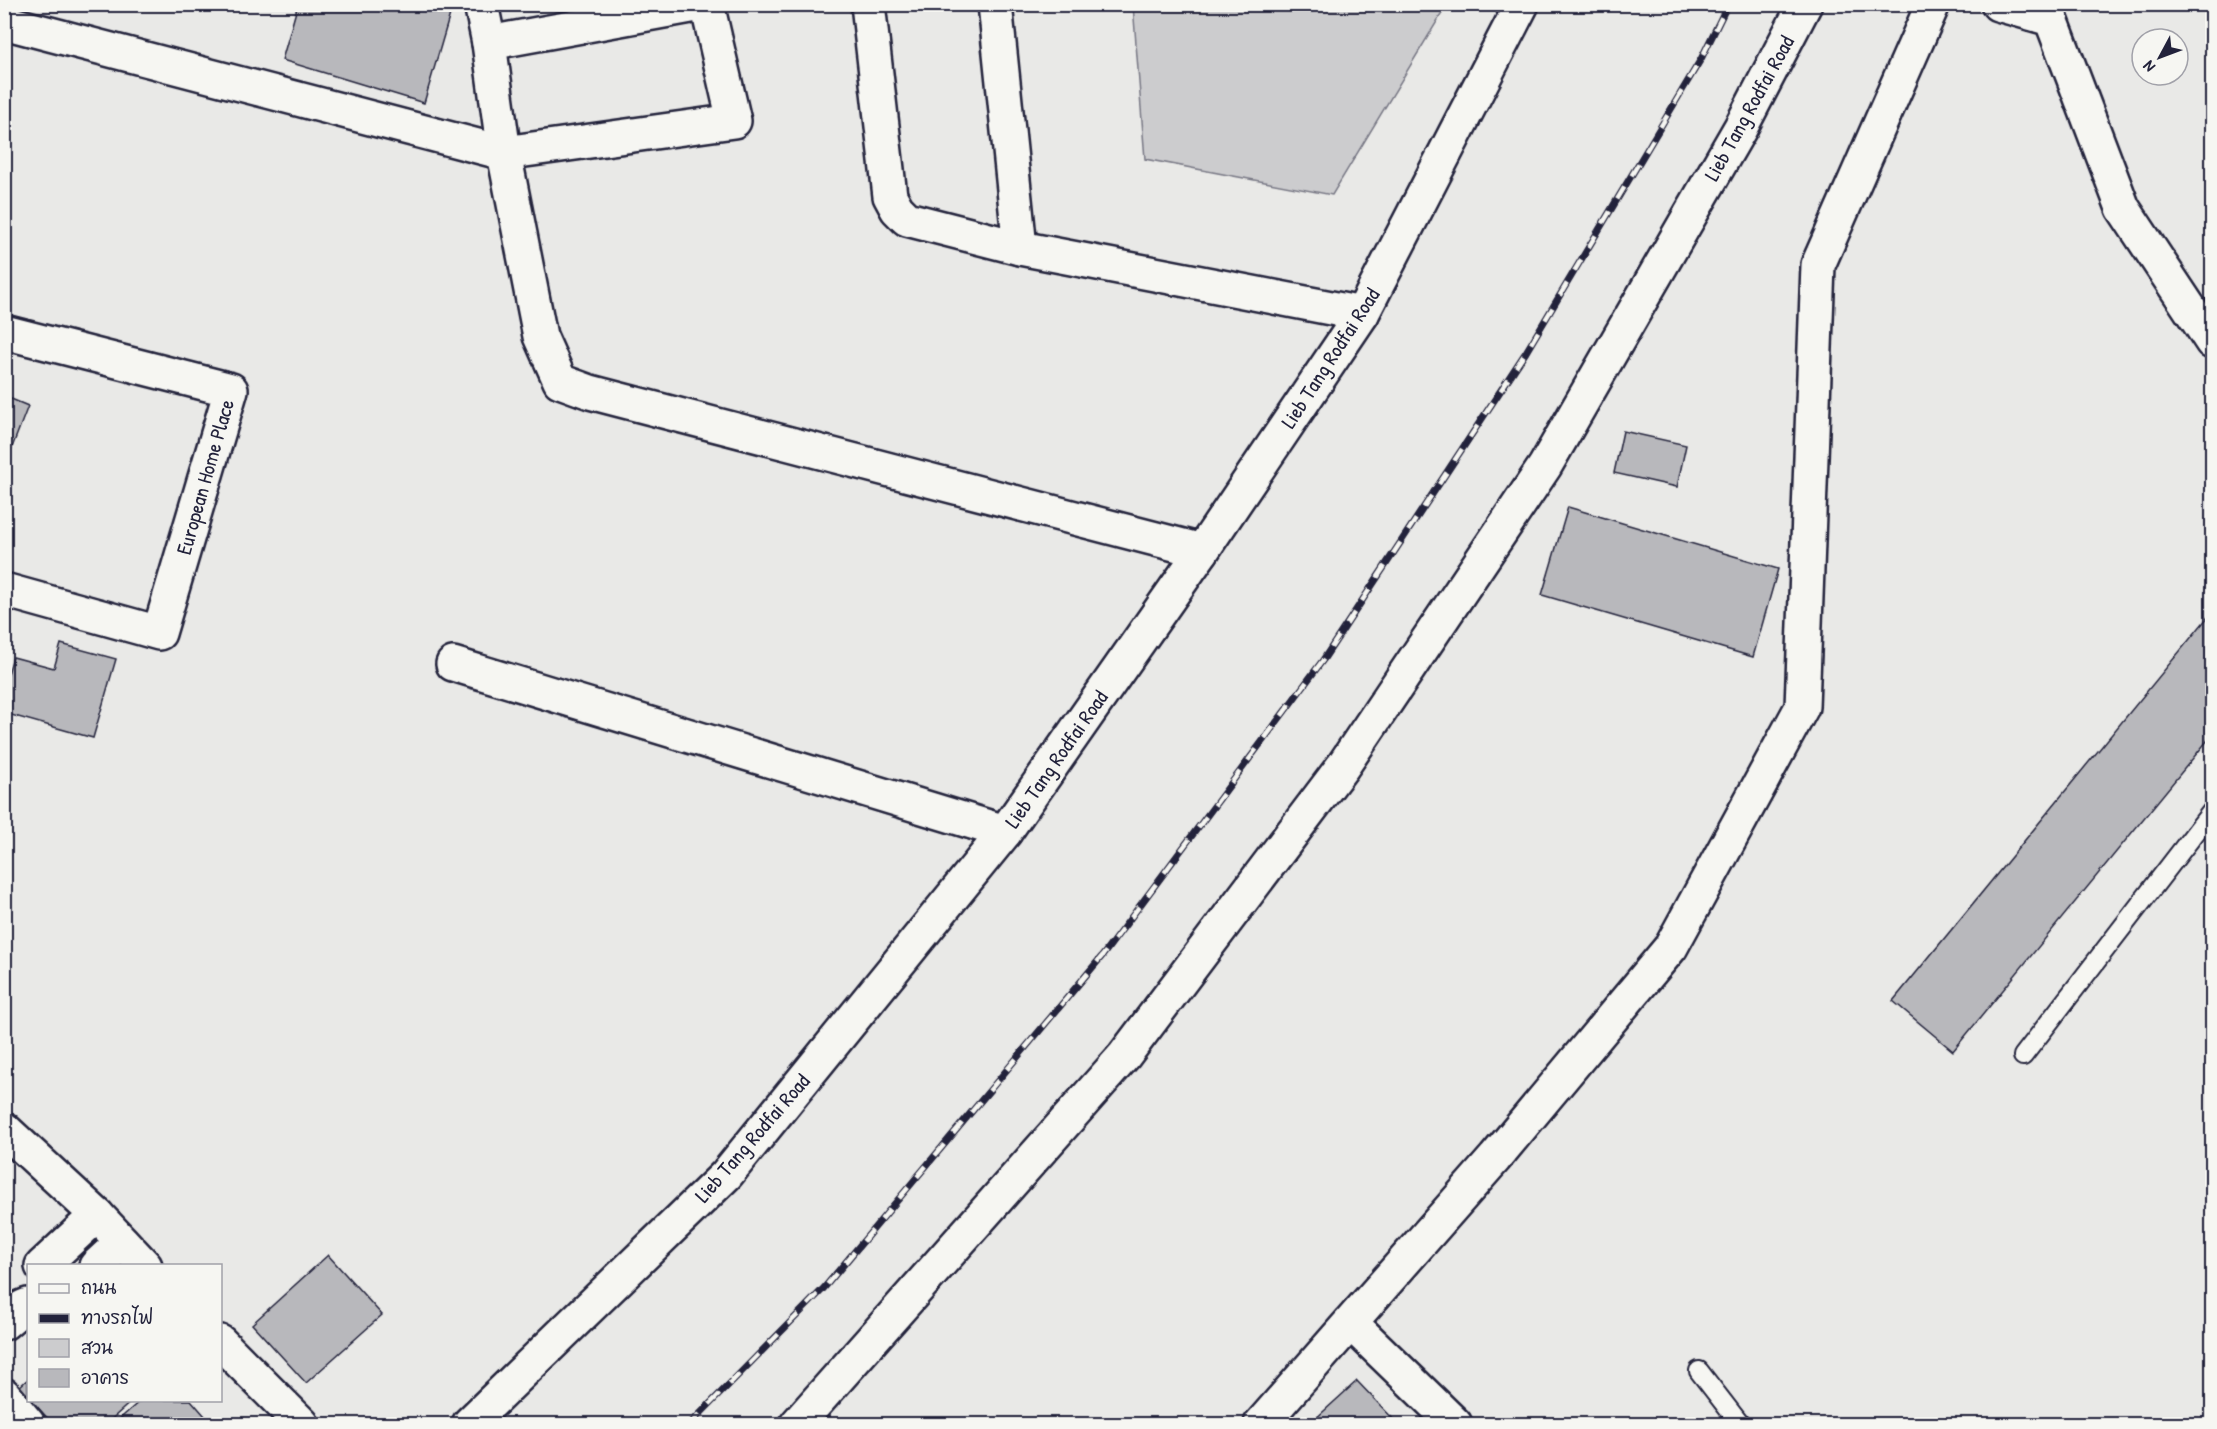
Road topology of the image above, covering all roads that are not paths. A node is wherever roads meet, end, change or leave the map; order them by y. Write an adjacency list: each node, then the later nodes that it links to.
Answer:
1 (481, 4): 11 (street)
2 (702, 4): 11 (street)
3 (707, 4): 12 (street)
4 (868, 4): 13 (street)
5 (995, 4): 13 (street)
6 (1522, 4): 14 (street, Lieb Tang Rodfai Road)
7 (1805, 4): 36 (street, Lieb Tang Rodfai Road)
8 (1933, 4): 29 (street)
9 (1998, 4): 16 (street)
10 (4, 22): 12 (street)
11 (489, 43): 12 (street)
12 (504, 153): 17 (street)
13 (1020, 248): 14 (street)
14 (1362, 314): 17 (street, Lieb Tang Rodfai Road)
15 (4, 332): 18 (street, European Home Place)
16 (2212, 342)
17 (1202, 551): 21 (street, Lieb Tang Rodfai Road)
18 (4, 590)
19 (453, 664): 21 (street)
20 (2212, 811): 22 (lane)
21 (1005, 832): 35 (street, Lieb Tang Rodfai Road)
22 (2023, 1056)
23 (4, 1129): 24 (street)
24 (97, 1215): 25 (street); 26 (street)
25 (122, 1242): 27 (street); 28 (street)
26 (44, 1264)
27 (98, 1264)
28 (143, 1264)
29 (1351, 1323): 37 (street); 38 (street)
30 (222, 1344): 34 (street)
31 (1700, 1371): 39 (lane)
32 (4, 1395): 33 (street)
33 (28, 1425)
34 (302, 1425)
35 (469, 1425)
36 (797, 1425)
37 (1261, 1425)
38 (1455, 1425)
39 (1740, 1425)

